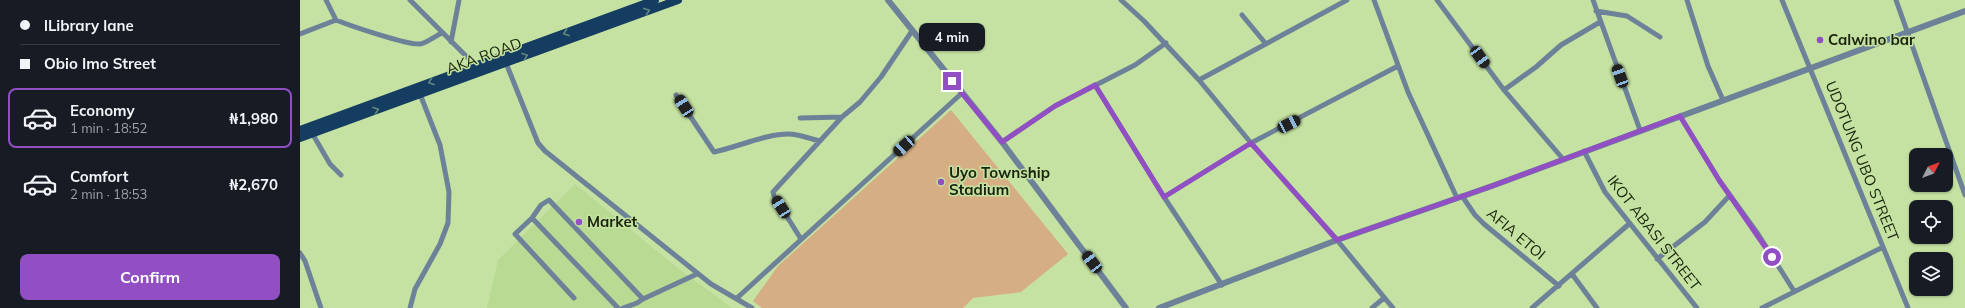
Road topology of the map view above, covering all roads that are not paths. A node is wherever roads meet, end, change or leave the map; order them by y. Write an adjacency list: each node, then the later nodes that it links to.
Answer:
1 (326, 0): 18 (street)
2 (410, 0): 22 (street)
3 (459, 0): 25 (street)
4 (655, 0): 29 (main road, AKA ROAD, one-way to 29)
5 (675, 0): 28 (main road, AKA ROAD, one-way to 5)
6 (888, 0): 20 (street)
7 (1121, 0): 26 (street)
8 (1347, 0): 27 (street)
9 (1374, 0): 30 (street, AFIA ETOI)
10 (1437, 0): 34 (street)
11 (1593, 0): 15 (street)
12 (1687, 0): 38 (street)
13 (1782, 0): 31 (street, UDOTUNG UBO STREET)
14 (1896, 0): 21 (street)
15 (1596, 11): 19 (street); 24 (street)
16 (1965, 11): 21 (street)
17 (1242, 14): 27 (street)
18 (336, 20): 22 (street); 23 (street)
19 (1600, 22): 34 (street); 43 (street)
20 (912, 31): 35 (street); 40 (street)
21 (1908, 32): 31 (street); 53 (street)
22 (442, 33): 25 (street)
23 (300, 34)
24 (1660, 37)
25 (451, 42): 29 (street)
26 (1166, 43): 32 (street); 33 (street)
27 (1266, 44): 32 (street)
28 (506, 63): 36 (main road, AKA ROAD); 63 (street)
29 (476, 66): 42 (main road, AKA ROAD, one-way to 42)
30 (1398, 66): 48 (street); 55 (street, AFIA ETOI)
31 (1811, 68): 38 (street); 60 (street, UDOTUNG UBO STREET)
32 (1199, 80): 48 (street)
33 (1095, 85): 47 (street); 54 (street)
34 (1504, 90): 50 (street)
35 (962, 93): 47 (street); 58 (street)
36 (420, 94): 44 (main road, AKA ROAD, one-way to 36); 73 (street)
37 (676, 95): 46 (street)
38 (1723, 100): 39 (street)
39 (1680, 116): 43 (street); 52 (street)
40 (842, 117): 41 (street); 46 (street)
41 (800, 118)
42 (300, 130)
43 (1640, 130): 49 (street)
44 (312, 133): 45 (main road, AKA ROAD); 51 (street)
45 (300, 138)
46 (820, 141): 58 (street)
47 (1002, 142): 77 (street)
48 (1251, 143): 54 (street); 59 (street)
49 (1584, 151): 50 (street); 57 (street, IKOT ABASI STREET)
50 (1563, 159): 55 (street)
51 (341, 175)
52 (1730, 195): 62 (street); 67 (street)
53 (1965, 195)
54 (1164, 197): 65 (street)
55 (1460, 197): 59 (street); 66 (street, AFIA ETOI)
56 (532, 218): 68 (street); 71 (street); 74 (street)
57 (1629, 224): 62 (street, IKOT ABASI STREET); 64 (street)
58 (801, 239): 69 (street)
59 (1337, 240): 65 (street); 70 (street)
60 (1883, 247): 67 (street); 85 (street, UDOTUNG UBO STREET)
61 (300, 253): 72 (street)
62 (1657, 259): 83 (street, IKOT ABASI STREET)
63 (697, 274): 69 (street); 71 (street)
64 (1572, 274): 66 (street); 82 (street)
65 (1222, 285): 78 (street)
66 (1559, 286): 81 (street)
67 (1794, 291): 84 (street)
68 (574, 298)
69 (737, 298): 76 (street)
70 (1384, 298): 79 (street); 80 (street)
71 (643, 299): 75 (street)
72 (320, 308)
73 (410, 308)
74 (618, 308)
75 (623, 308)
76 (752, 308)
77 (1126, 308)
78 (1159, 308)
79 (1372, 308)
80 (1393, 308)
81 (1532, 308)
82 (1597, 308)
83 (1697, 308)
84 (1762, 308)
85 (1908, 308)

